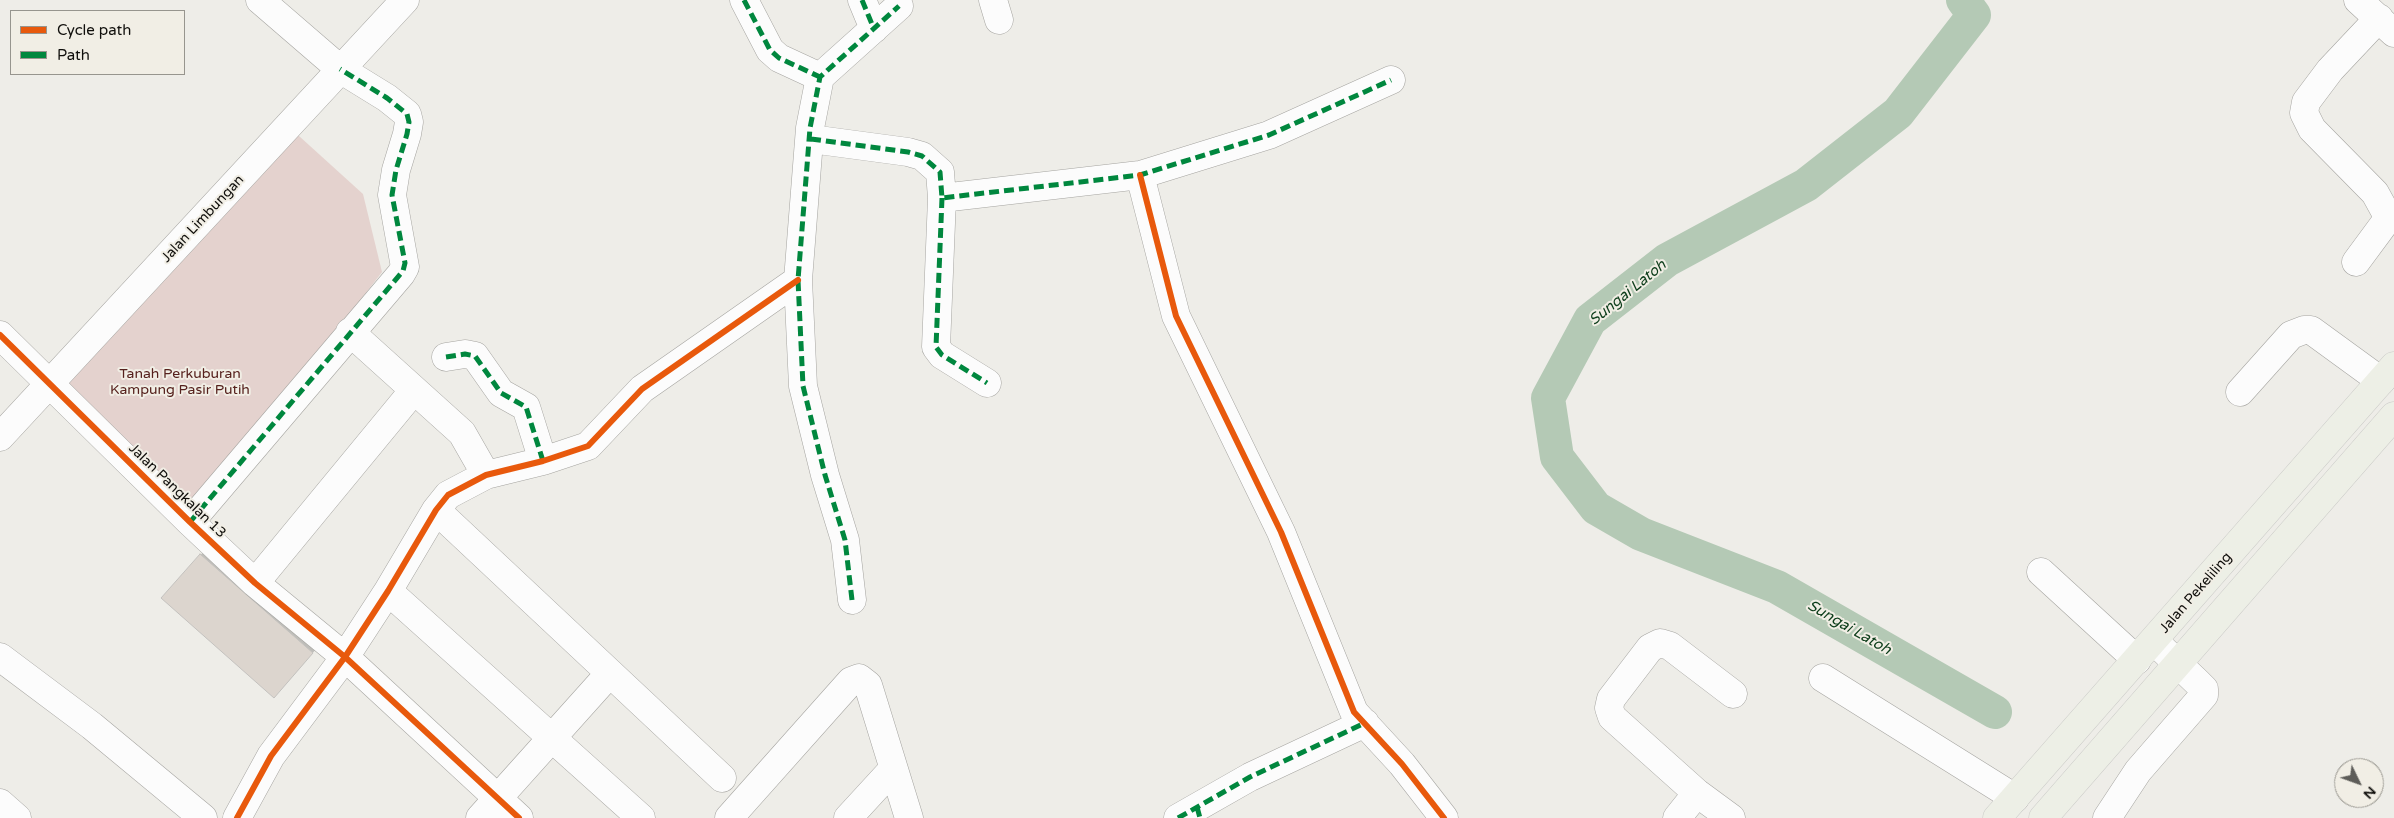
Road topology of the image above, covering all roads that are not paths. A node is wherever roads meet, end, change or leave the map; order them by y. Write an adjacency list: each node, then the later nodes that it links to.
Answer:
1 (260, 0): 9 (street)
2 (405, 0): 9 (street, Jalan Limbungan)
3 (744, 0): 10 (street)
4 (862, 0): 8 (street)
5 (2358, 0): 7 (street)
6 (899, 6): 8 (street)
7 (2386, 26): 15 (street)
8 (874, 28): 10 (street)
9 (340, 70): 17 (street); 22 (street, Jalan Limbungan)
10 (820, 77): 12 (street)
11 (1391, 80): 13 (street)
12 (810, 139): 14 (street); 16 (street)
13 (1140, 175): 14 (street); 42 (street)
14 (942, 198): 21 (street)
15 (2356, 262)
16 (798, 280): 27 (street); 34 (street)
17 (350, 332): 23 (street); 30 (street)
18 (0, 335): 22 (street, Jalan Pangkalan 13)
19 (446, 358): 27 (street)
20 (2387, 373): 24 (street); 35 (main road, Jalan Pekeliling)
21 (987, 383)
22 (50, 384): 26 (street, Jalan Limbungan); 30 (street, Jalan Pangkalan 13)
23 (414, 390): 28 (street); 32 (street)
24 (2240, 392)
25 (2391, 427): 38 (main road)
26 (0, 437)
27 (543, 461): 28 (street)
28 (486, 475): 29 (street)
29 (436, 510): 33 (street); 39 (street)
30 (190, 522): 32 (street, Jalan Pangkalan 13)
31 (2041, 572): 35 (street)
32 (255, 583): 37 (street, Jalan Pangkalan 13)
33 (388, 591): 37 (street); 43 (street)
34 (852, 600)
35 (2145, 651): 38 (street); 49 (main road, Jalan Pekeliling)
36 (0, 657): 52 (street)
37 (345, 657): 48 (street, Jalan Pangkalan 13); 53 (street)
38 (2177, 662): 62 (main road); 63 (street)
39 (610, 674): 43 (street); 45 (street)
40 (1823, 678): 49 (street)
41 (1733, 694): 46 (street)
42 (1365, 723): 50 (street); 59 (street)
43 (552, 738): 48 (street); 55 (street)
44 (893, 769): 56 (street); 57 (street); 58 (street)
45 (722, 778)
46 (1697, 793): 60 (street); 61 (street)
47 (0, 803): 51 (street)
48 (488, 808): 54 (street, Jalan Pangkalan 13)
49 (2006, 808)
50 (1192, 814)
51 (18, 818)
52 (204, 818)
53 (237, 818)
54 (519, 818)
55 (641, 818)
56 (729, 818)
57 (848, 818)
58 (908, 818)
59 (1444, 818)
60 (1677, 818)
61 (1731, 818)
62 (2043, 818)
63 (2106, 818)

